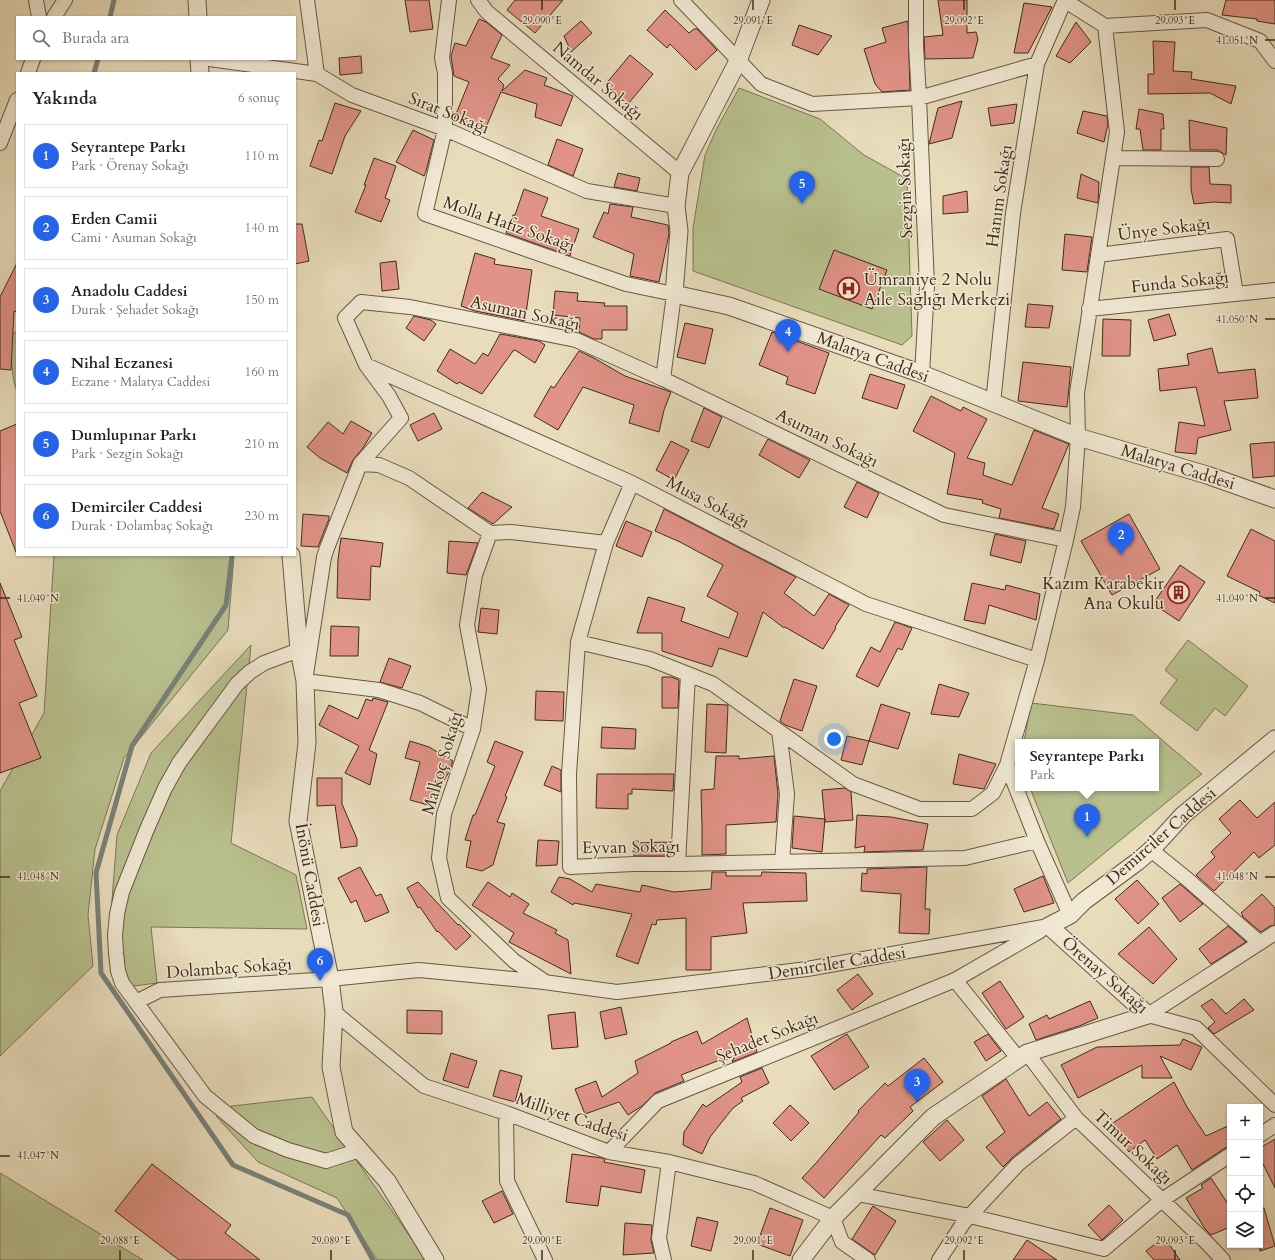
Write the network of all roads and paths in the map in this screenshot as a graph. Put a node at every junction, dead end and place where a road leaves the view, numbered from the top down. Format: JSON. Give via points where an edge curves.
{"nodes":[{"id":1,"x":36,"y":0,"type":"edge"},
{"id":2,"x":64,"y":0,"type":"edge"},
{"id":3,"x":197,"y":0,"type":"edge"},
{"id":4,"x":307,"y":0,"type":"edge"},
{"id":5,"x":449,"y":0,"type":"edge"},
{"id":6,"x":478,"y":0,"type":"edge"},
{"id":7,"x":681,"y":0,"type":"edge"},
{"id":8,"x":761,"y":0,"type":"edge"},
{"id":9,"x":916,"y":0,"type":"edge"},
{"id":10,"x":1064,"y":0,"type":"edge"},
{"id":11,"x":39,"y":16,"type":"edge"},
{"id":12,"x":55,"y":16,"type":"edge"},
{"id":13,"x":198,"y":16,"type":"edge"},
{"id":14,"x":1105,"y":26,"type":"junction"},
{"id":15,"x":33,"y":60,"type":"edge"},
{"id":16,"x":199,"y":60,"type":"edge"},
{"id":17,"x":216,"y":60,"type":"edge"},
{"id":18,"x":738,"y":61,"type":"junction"},
{"id":19,"x":1275,"y":61,"type":"edge"},
{"id":20,"x":1037,"y":64,"type":"junction"},
{"id":21,"x":28,"y":72,"type":"edge"},
{"id":22,"x":200,"y":72,"type":"edge"},
{"id":23,"x":317,"y":74,"type":"junction"},
{"id":24,"x":919,"y":98,"type":"junction"},
{"id":25,"x":16,"y":102,"type":"edge"},
{"id":26,"x":445,"y":129,"type":"junction"},
{"id":27,"x":0,"y":142,"type":"edge"},
{"id":28,"x":1112,"y":158,"type":"junction"},
{"id":29,"x":1217,"y":159,"type":"dead end"},
{"id":30,"x":680,"y":173,"type":"junction"},
{"id":31,"x":676,"y":206,"type":"junction"},
{"id":32,"x":1098,"y":255,"type":"junction"},
{"id":33,"x":1275,"y":290,"type":"edge"},
{"id":34,"x":674,"y":294,"type":"junction"},
{"id":35,"x":1236,"y":294,"type":"junction"},
{"id":36,"x":1089,"y":309,"type":"junction"},
{"id":37,"x":366,"y":366,"type":"junction"},
{"id":38,"x":922,"y":374,"type":"junction"},
{"id":39,"x":663,"y":379,"type":"junction"},
{"id":40,"x":993,"y":403,"type":"junction"},
{"id":41,"x":1078,"y":437,"type":"junction"},
{"id":42,"x":360,"y":464,"type":"junction"},
{"id":43,"x":632,"y":483,"type":"junction"},
{"id":44,"x":1275,"y":499,"type":"edge"},
{"id":45,"x":490,"y":533,"type":"junction"},
{"id":46,"x":1066,"y":540,"type":"junction"},
{"id":47,"x":606,"y":543,"type":"junction"},
{"id":48,"x":291,"y":556,"type":"edge"},
{"id":49,"x":578,"y":642,"type":"junction"},
{"id":50,"x":299,"y":650,"type":"junction"},
{"id":51,"x":1036,"y":660,"type":"junction"},
{"id":52,"x":688,"y":674,"type":"junction"},
{"id":53,"x":305,"y":681,"type":"junction"},
{"id":54,"x":473,"y":729,"type":"junction"},
{"id":55,"x":779,"y":731,"type":"junction"},
{"id":56,"x":1275,"y":740,"type":"edge"},
{"id":57,"x":1007,"y":765,"type":"junction"},
{"id":58,"x":1015,"y":786,"type":"edge"},
{"id":59,"x":1017,"y":791,"type":"edge"},
{"id":60,"x":1037,"y":842,"type":"junction"},
{"id":61,"x":1151,"y":850,"type":"junction"},
{"id":62,"x":782,"y":862,"type":"junction"},
{"id":63,"x":678,"y":864,"type":"junction"},
{"id":64,"x":1070,"y":915,"type":"junction"},
{"id":65,"x":1049,"y":926,"type":"junction"},
{"id":66,"x":1275,"y":934,"type":"edge"},
{"id":67,"x":1260,"y":943,"type":"junction"},
{"id":68,"x":330,"y":979,"type":"junction"},
{"id":69,"x":955,"y":980,"type":"junction"},
{"id":70,"x":544,"y":982,"type":"junction"},
{"id":71,"x":136,"y":1002,"type":"junction"},
{"id":72,"x":334,"y":1012,"type":"junction"},
{"id":73,"x":1148,"y":1015,"type":"junction"},
{"id":74,"x":1022,"y":1056,"type":"junction"},
{"id":75,"x":1275,"y":1105,"type":"edge"},
{"id":76,"x":506,"y":1113,"type":"junction"},
{"id":77,"x":1076,"y":1118,"type":"junction"},
{"id":78,"x":1275,"y":1125,"type":"edge"},
{"id":79,"x":1263,"y":1133,"type":"edge"},
{"id":80,"x":360,"y":1150,"type":"junction"},
{"id":81,"x":610,"y":1152,"type":"junction"},
{"id":82,"x":1227,"y":1157,"type":"edge"},
{"id":83,"x":669,"y":1162,"type":"junction"},
{"id":84,"x":857,"y":1194,"type":"junction"},
{"id":85,"x":1162,"y":1200,"type":"junction"},
{"id":86,"x":970,"y":1216,"type":"junction"},
{"id":87,"x":833,"y":1218,"type":"junction"},
{"id":88,"x":1099,"y":1255,"type":"edge"},
{"id":89,"x":435,"y":1260,"type":"edge"},
{"id":90,"x":545,"y":1260,"type":"edge"},
{"id":91,"x":664,"y":1260,"type":"edge"},
{"id":92,"x":801,"y":1260,"type":"edge"},
{"id":93,"x":868,"y":1260,"type":"edge"},
{"id":94,"x":939,"y":1260,"type":"edge"},
{"id":95,"x":1223,"y":1260,"type":"edge"}],
"edges":[{"from":1,"to":11,"type":"street"},
{"from":2,"to":12,"type":"street"},
{"from":3,"to":13,"type":"street"},
{"from":4,"to":23,"type":"street"},
{"from":5,"to":26,"type":"street","name":"Molla Hafız Sokağı","via":[[442,58],[445,73]]},
{"from":6,"to":30,"type":"street","name":"Namdar Sokağı","via":[[487,12]]},
{"from":7,"to":18,"type":"street"},
{"from":8,"to":18,"type":"street"},
{"from":9,"to":24,"type":"street","name":"Sezgin Sokağı"},
{"from":10,"to":14,"type":"street"},
{"from":10,"to":20,"type":"street","name":"Hanım Sokağı"},
{"from":14,"to":19,"type":"street","via":[[1207,20],[1260,41]]},
{"from":14,"to":28,"type":"street","via":[[1116,132]]},
{"from":15,"to":21,"type":"street"},
{"from":16,"to":22,"type":"street"},
{"from":17,"to":23,"type":"street","name":"Sırat Sokağı"},
{"from":18,"to":24,"type":"street","via":[[761,84],[812,104]]},
{"from":18,"to":30,"type":"street"},
{"from":20,"to":24,"type":"street"},
{"from":20,"to":40,"type":"street","name":"Hanım Sokağı","via":[[1013,213]]},
{"from":23,"to":26,"type":"street","name":"Sırat Sokağı","via":[[352,95]]},
{"from":24,"to":38,"type":"street","name":"Sezgin Sokağı","via":[[926,286]]},
{"from":25,"to":27,"type":"street"},
{"from":26,"to":31,"type":"street","name":"Sırat Sokağı","via":[[587,191]]},
{"from":26,"to":34,"type":"street","name":"Molla Hafız Sokağı","via":[[425,214],[626,284]]},
{"from":28,"to":29,"type":"street"},
{"from":28,"to":32,"type":"street"},
{"from":30,"to":31,"type":"street"},
{"from":31,"to":34,"type":"street","via":[[679,230]]},
{"from":32,"to":35,"type":"street","name":"Ünye Sokağı","via":[[1227,239]]},
{"from":32,"to":36,"type":"street"},
{"from":33,"to":35,"type":"street","name":"Funda Sokağı"},
{"from":34,"to":38,"type":"street","name":"Malatya Caddesi","via":[[729,306]]},
{"from":34,"to":39,"type":"street"},
{"from":35,"to":36,"type":"street","name":"Funda Sokağı"},
{"from":36,"to":41,"type":"street","via":[[1077,393]]},
{"from":37,"to":39,"type":"street","name":"Asuman Sokağı","via":[[345,318],[361,302],[410,307],[576,340]]},
{"from":37,"to":42,"type":"street","name":"Asuman Sokağı","via":[[389,396],[401,418]]},
{"from":37,"to":43,"type":"street","name":"Musa Sokağı"},
{"from":38,"to":40,"type":"street","name":"Malatya Caddesi"},
{"from":39,"to":46,"type":"street","name":"Asuman Sokağı","via":[[944,515]]},
{"from":40,"to":41,"type":"street","name":"Malatya Caddesi"},
{"from":41,"to":44,"type":"street","name":"Malatya Caddesi","via":[[1208,475]]},
{"from":41,"to":46,"type":"street","via":[[1073,507]]},
{"from":42,"to":45,"type":"street","via":[[378,465],[409,478]]},
{"from":42,"to":53,"type":"street","name":"Asuman Sokağı","via":[[324,557]]},
{"from":43,"to":47,"type":"street","name":"Eyvan Sokağı"},
{"from":43,"to":51,"type":"street","name":"Musa Sokağı","via":[[866,604]]},
{"from":45,"to":47,"type":"street","via":[[511,532]]},
{"from":45,"to":54,"type":"street","name":"Malkoç Sokağı","via":[[475,575],[467,625],[479,689]]},
{"from":46,"to":51,"type":"street"},
{"from":47,"to":49,"type":"street","name":"Eyvan Sokağı"},
{"from":48,"to":50,"type":"street","name":"İnönü Caddesi"},
{"from":49,"to":52,"type":"street","via":[[650,659]]},
{"from":49,"to":63,"type":"street","name":"Eyvan Sokağı","via":[[569,774],[570,867]]},
{"from":50,"to":53,"type":"street","name":"İnönü Caddesi"},
{"from":50,"to":71,"type":"street","via":[[264,663],[237,684],[179,763],[162,795],[122,892],[117,914],[115,935],[118,971],[122,983]]},
{"from":51,"to":57,"type":"street"},
{"from":52,"to":55,"type":"street","via":[[713,684]]},
{"from":52,"to":63,"type":"street"},
{"from":53,"to":54,"type":"street","via":[[379,690],[420,703]]},
{"from":53,"to":68,"type":"street","name":"İnönü Caddesi","via":[[307,743],[298,821]]},
{"from":54,"to":70,"type":"street","name":"Malkoç Sokağı","via":[[444,814],[439,858],[448,898],[514,961]]},
{"from":55,"to":57,"type":"street","via":[[854,784],[920,809],[972,809],[993,793]]},
{"from":55,"to":62,"type":"street","via":[[787,794]]},
{"from":56,"to":61,"type":"street","name":"Demirciler Caddesi","via":[[1183,815]]},
{"from":57,"to":58,"type":"street","name":"Örenay Sokağı"},
{"from":59,"to":60,"type":"street","name":"Örenay Sokağı"},
{"from":60,"to":62,"type":"street","name":"Eyvan Sokağı","via":[[965,858]]},
{"from":60,"to":64,"type":"street","name":"Örenay Sokağı"},
{"from":61,"to":64,"type":"street","name":"Demirciler Caddesi","via":[[1084,901]]},
{"from":61,"to":67,"type":"street"},
{"from":62,"to":63,"type":"street","name":"Eyvan Sokağı"},
{"from":64,"to":65,"type":"street","name":"Demirciler Caddesi"},
{"from":65,"to":69,"type":"street","name":"Şehadet Sokağı"},
{"from":65,"to":70,"type":"street","name":"Demirciler Caddesi","via":[[807,970],[617,992]]},
{"from":65,"to":73,"type":"street","name":"Örenay Sokağı"},
{"from":66,"to":67,"type":"street"},
{"from":67,"to":73,"type":"street"},
{"from":68,"to":70,"type":"street","name":"Demirciler Caddesi","via":[[419,970]]},
{"from":68,"to":71,"type":"street","name":"Dolambaç Sokağı","via":[[160,990]]},
{"from":68,"to":72,"type":"street","name":"İnönü Caddesi"},
{"from":69,"to":74,"type":"street"},
{"from":69,"to":81,"type":"street","name":"Şehadet Sokağı","via":[[658,1100]]},
{"from":71,"to":80,"type":"street","via":[[205,1096],[254,1136],[288,1150],[326,1161]]},
{"from":72,"to":76,"type":"street","name":"Milliyet Caddesi","via":[[424,1086]]},
{"from":72,"to":80,"type":"street","name":"İnönü Caddesi","via":[[331,1067],[344,1132]]},
{"from":73,"to":74,"type":"street"},
{"from":73,"to":75,"type":"street","name":"Örenay Sokağı","via":[[1196,1028]]},
{"from":74,"to":77,"type":"street","name":"Timur Sokağı"},
{"from":74,"to":84,"type":"street","via":[[933,1117]]},
{"from":76,"to":81,"type":"street","name":"Milliyet Caddesi"},
{"from":76,"to":90,"type":"street","via":[[507,1181]]},
{"from":77,"to":85,"type":"street","name":"Timur Sokağı"},
{"from":77,"to":86,"type":"street","via":[[1018,1164]]},
{"from":78,"to":79,"type":"street"},
{"from":80,"to":89,"type":"street","name":"İnönü Caddesi","via":[[387,1181]]},
{"from":81,"to":83,"type":"street","name":"Milliyet Caddesi"},
{"from":82,"to":85,"type":"street"},
{"from":83,"to":87,"type":"street","name":"Milliyet Caddesi","via":[[754,1183]]},
{"from":83,"to":91,"type":"street","via":[[660,1238]]},
{"from":84,"to":86,"type":"street"},
{"from":84,"to":87,"type":"street"},
{"from":85,"to":88,"type":"street"},
{"from":85,"to":95,"type":"street","name":"Timur Sokağı"},
{"from":86,"to":88,"type":"street"},
{"from":86,"to":94,"type":"street"},
{"from":87,"to":92,"type":"street"},
{"from":87,"to":93,"type":"street","via":[[842,1242]]}]}
